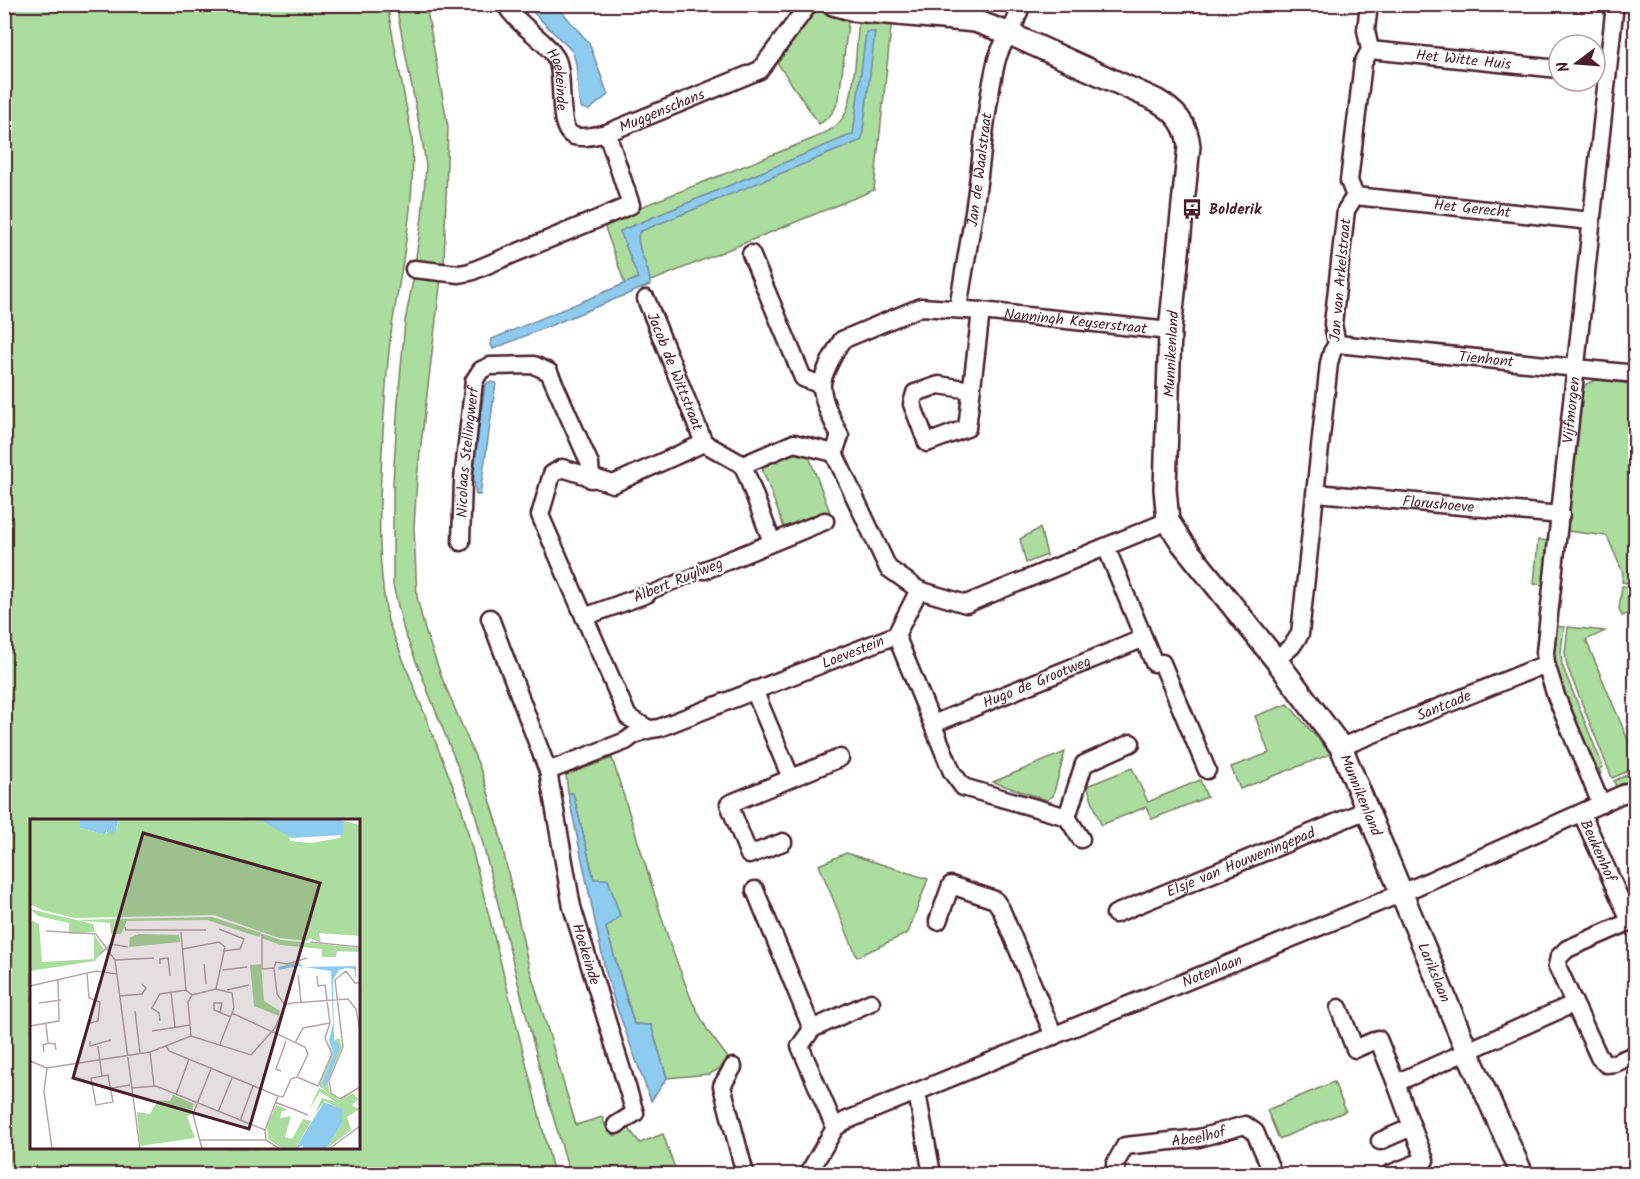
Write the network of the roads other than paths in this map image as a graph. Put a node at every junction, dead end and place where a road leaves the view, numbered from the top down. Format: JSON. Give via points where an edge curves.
{"nodes":[{"id":1,"x":505,"y":4,"type":"edge"},
{"id":2,"x":809,"y":4,"type":"edge"},
{"id":3,"x":834,"y":4,"type":"edge"},
{"id":4,"x":1021,"y":4,"type":"edge"},
{"id":5,"x":1369,"y":4,"type":"edge"},
{"id":6,"x":1615,"y":4,"type":"edge"},
{"id":7,"x":1008,"y":33,"type":"junction"},
{"id":8,"x":1607,"y":44,"type":"edge"},
{"id":9,"x":1370,"y":50,"type":"junction"},
{"id":10,"x":1547,"y":68,"type":"edge"},
{"id":11,"x":1600,"y":93,"type":"edge"},
{"id":12,"x":607,"y":133,"type":"junction"},
{"id":13,"x":1354,"y":196,"type":"junction"},
{"id":14,"x":1591,"y":221,"type":"junction"},
{"id":15,"x":751,"y":254,"type":"dead end"},
{"id":16,"x":414,"y":269,"type":"dead end"},
{"id":17,"x":646,"y":299,"type":"dead end"},
{"id":18,"x":958,"y":309,"type":"junction"},
{"id":19,"x":981,"y":311,"type":"junction"},
{"id":20,"x":1170,"y":331,"type":"junction"},
{"id":21,"x":1337,"y":344,"type":"junction"},
{"id":22,"x":1576,"y":369,"type":"junction"},
{"id":23,"x":1635,"y":374,"type":"edge"},
{"id":24,"x":821,"y":385,"type":"junction"},
{"id":25,"x":971,"y":390,"type":"dead end"},
{"id":26,"x":704,"y":443,"type":"junction"},
{"id":27,"x":834,"y":453,"type":"junction"},
{"id":28,"x":743,"y":465,"type":"junction"},
{"id":29,"x":591,"y":478,"type":"junction"},
{"id":30,"x":1316,"y":493,"type":"junction"},
{"id":31,"x":1561,"y":515,"type":"junction"},
{"id":32,"x":825,"y":521,"type":"dead end"},
{"id":33,"x":1168,"y":522,"type":"junction"},
{"id":34,"x":461,"y":542,"type":"dead end"},
{"id":35,"x":772,"y":542,"type":"junction"},
{"id":36,"x":1106,"y":548,"type":"junction"},
{"id":37,"x":705,"y":570,"type":"joint"},
{"id":38,"x":919,"y":590,"type":"junction"},
{"id":39,"x":647,"y":594,"type":"joint"},
{"id":40,"x":584,"y":617,"type":"junction"},
{"id":41,"x":490,"y":618,"type":"dead end"},
{"id":42,"x":896,"y":635,"type":"junction"},
{"id":43,"x":1142,"y":639,"type":"junction"},
{"id":44,"x":1276,"y":660,"type":"junction"},
{"id":45,"x":1546,"y":664,"type":"junction"},
{"id":46,"x":754,"y":690,"type":"junction"},
{"id":47,"x":933,"y":724,"type":"junction"},
{"id":48,"x":649,"y":729,"type":"junction"},
{"id":49,"x":1131,"y":743,"type":"dead end"},
{"id":50,"x":1341,"y":747,"type":"junction"},
{"id":51,"x":840,"y":758,"type":"dead end"},
{"id":52,"x":1207,"y":770,"type":"dead end"},
{"id":53,"x":548,"y":771,"type":"junction"},
{"id":54,"x":790,"y":778,"type":"junction"},
{"id":55,"x":1635,"y":788,"type":"edge"},
{"id":56,"x":1601,"y":804,"type":"junction"},
{"id":57,"x":1369,"y":809,"type":"junction"},
{"id":58,"x":1582,"y":814,"type":"junction"},
{"id":59,"x":1067,"y":817,"type":"junction"},
{"id":60,"x":1081,"y":839,"type":"dead end"},
{"id":61,"x":783,"y":842,"type":"dead end"},
{"id":62,"x":755,"y":890,"type":"dead end"},
{"id":63,"x":1402,"y":893,"type":"junction"},
{"id":64,"x":1115,"y":914,"type":"dead end"},
{"id":65,"x":1633,"y":920,"type":"edge"},
{"id":66,"x":938,"y":921,"type":"dead end"},
{"id":67,"x":871,"y":1002,"type":"dead end"},
{"id":68,"x":1573,"y":1004,"type":"junction"},
{"id":69,"x":1339,"y":1008,"type":"dead end"},
{"id":70,"x":812,"y":1029,"type":"junction"},
{"id":71,"x":1054,"y":1036,"type":"junction"},
{"id":72,"x":1467,"y":1051,"type":"junction"},
{"id":73,"x":1635,"y":1054,"type":"edge"},
{"id":74,"x":733,"y":1067,"type":"dead end"},
{"id":75,"x":1396,"y":1083,"type":"junction"},
{"id":76,"x":917,"y":1093,"type":"junction"},
{"id":77,"x":616,"y":1125,"type":"dead end"},
{"id":78,"x":1412,"y":1127,"type":"junction"},
{"id":79,"x":835,"y":1128,"type":"junction"},
{"id":80,"x":1380,"y":1141,"type":"dead end"},
{"id":81,"x":745,"y":1174,"type":"edge"},
{"id":82,"x":808,"y":1174,"type":"edge"},
{"id":83,"x":932,"y":1174,"type":"edge"},
{"id":84,"x":1117,"y":1174,"type":"edge"},
{"id":85,"x":1273,"y":1174,"type":"edge"},
{"id":86,"x":1390,"y":1174,"type":"edge"},
{"id":87,"x":1522,"y":1174,"type":"edge"}],
"edges":[{"from":1,"to":12,"type":"street","name":"Hoekeinde","via":[[514,18],[556,58],[565,128],[573,136]]},
{"from":2,"to":12,"type":"street","name":"Muggenschans","via":[[760,70]]},
{"from":3,"to":7,"type":"street","name":"Munnikenland","via":[[854,10],[975,21]]},
{"from":4,"to":7,"type":"street","name":"Jan de Waalstraat","via":[[1020,14]]},
{"from":5,"to":9,"type":"street","name":"Jan van Arkelstraat","via":[[1366,30]]},
{"from":6,"to":8,"type":"street","name":"Vijfmorgen"},
{"from":7,"to":18,"type":"street","name":"Jan de Waalstraat","via":[[996,59],[984,124],[978,190]]},
{"from":7,"to":20,"type":"street","name":"Munnikenland","via":[[1163,104],[1188,132],[1190,146]]},
{"from":9,"to":10,"type":"street","name":"Het Witte Huis"},
{"from":9,"to":13,"type":"street","name":"Jan van Arkelstraat","via":[[1363,63],[1350,169]]},
{"from":11,"to":14,"type":"street","name":"Vijfmorgen"},
{"from":12,"to":16,"type":"street","name":"Muggenschans","via":[[631,205],[470,272]]},
{"from":13,"to":14,"type":"street","name":"Het Gerecht"},
{"from":13,"to":21,"type":"street","name":"Jan van Arkelstraat","via":[[1346,210],[1333,324]]},
{"from":14,"to":22,"type":"street","name":"Vijfmorgen"},
{"from":15,"to":24,"type":"street","via":[[803,378]]},
{"from":17,"to":26,"type":"street","name":"Jacob de Wittstraat"},
{"from":18,"to":19,"type":"street","name":"Nanningh Keyserstraat"},
{"from":18,"to":24,"type":"street","name":"Nanningh Keyserstraat","via":[[921,307],[842,340]]},
{"from":19,"to":20,"type":"street","name":"Nanningh Keyserstraat"},
{"from":19,"to":25,"type":"street"},
{"from":20,"to":33,"type":"street","name":"Munnikenland","via":[[1165,489]]},
{"from":21,"to":22,"type":"street","name":"Tienhont"},
{"from":21,"to":30,"type":"street","name":"Jan van Arkelstraat","via":[[1329,363]]},
{"from":22,"to":23,"type":"street","name":"Tienhont"},
{"from":22,"to":31,"type":"street","name":"Vijfmorgen"},
{"from":24,"to":27,"type":"street","via":[[840,436]]},
{"from":26,"to":28,"type":"street"},
{"from":26,"to":29,"type":"street","via":[[613,484]]},
{"from":27,"to":28,"type":"street","via":[[794,444]]},
{"from":27,"to":38,"type":"street","via":[[888,568]]},
{"from":28,"to":35,"type":"street"},
{"from":29,"to":34,"type":"street","name":"Nicolaas Stellingwerf","via":[[590,464],[549,372],[534,365],[490,366],[481,370],[474,381],[462,480]]},
{"from":29,"to":40,"type":"street","via":[[562,468],[552,474],[540,514]]},
{"from":30,"to":31,"type":"street","name":"Florushoeve"},
{"from":30,"to":44,"type":"street","name":"Jan van Arkelstraat","via":[[1300,634]]},
{"from":31,"to":45,"type":"street","name":"Vijfmorgen"},
{"from":32,"to":35,"type":"street","name":"Albert Ruylweg"},
{"from":33,"to":36,"type":"street"},
{"from":33,"to":44,"type":"street","name":"Munnikenland"},
{"from":35,"to":37,"type":"street","name":"Albert Ruylweg"},
{"from":36,"to":38,"type":"street","via":[[966,604]]},
{"from":36,"to":43,"type":"street"},
{"from":37,"to":39,"type":"street","name":"Albert Ruylweg"},
{"from":38,"to":42,"type":"street","name":"Loevestein"},
{"from":39,"to":40,"type":"street","name":"Albert Ruylweg"},
{"from":40,"to":48,"type":"street","via":[[628,717]]},
{"from":41,"to":53,"type":"street","name":"Hoekeinde"},
{"from":42,"to":46,"type":"street","name":"Loevestein"},
{"from":42,"to":47,"type":"street"},
{"from":43,"to":47,"type":"street","name":"Hugo de Grootweg"},
{"from":43,"to":52,"type":"street","via":[[1154,663],[1162,663]]},
{"from":44,"to":50,"type":"street","name":"Munnikenland"},
{"from":45,"to":50,"type":"street","name":"Santcade"},
{"from":45,"to":56,"type":"street","name":"Vijfmorgen"},
{"from":46,"to":48,"type":"street","name":"Loevestein"},
{"from":46,"to":54,"type":"street"},
{"from":47,"to":59,"type":"street","via":[[952,772],[963,787]]},
{"from":48,"to":53,"type":"street"},
{"from":49,"to":59,"type":"street","via":[[1083,764]]},
{"from":50,"to":57,"type":"street","name":"Munnikenland"},
{"from":51,"to":54,"type":"street"},
{"from":53,"to":77,"type":"street","name":"Hoekeinde","via":[[572,908],[635,1113]]},
{"from":54,"to":61,"type":"street","via":[[729,804],[749,855]]},
{"from":55,"to":56,"type":"street","name":"Notenlaan"},
{"from":56,"to":58,"type":"street","name":"Notenlaan"},
{"from":57,"to":63,"type":"street","name":"Munnikenland"},
{"from":57,"to":64,"type":"street","name":"Elsje van Houweningepad"},
{"from":58,"to":63,"type":"street","name":"Notenlaan"},
{"from":58,"to":65,"type":"street","name":"Beukenhof"},
{"from":59,"to":60,"type":"street"},
{"from":62,"to":70,"type":"street"},
{"from":63,"to":71,"type":"street","name":"Notenlaan"},
{"from":63,"to":72,"type":"street","name":"Larikslaan"},
{"from":65,"to":68,"type":"street","name":"Beukenhof","via":[[1567,949],[1559,957],[1557,966]]},
{"from":66,"to":71,"type":"street","via":[[951,885],[995,900]]},
{"from":67,"to":70,"type":"street"},
{"from":68,"to":72,"type":"street"},
{"from":68,"to":73,"type":"street","name":"Beukenhof","via":[[1606,1064]]},
{"from":69,"to":75,"type":"street","via":[[1355,1049],[1378,1039]]},
{"from":70,"to":79,"type":"street","via":[[800,1046]]},
{"from":71,"to":76,"type":"street","name":"Notenlaan"},
{"from":72,"to":75,"type":"street"},
{"from":72,"to":87,"type":"street","name":"Larikslaan"},
{"from":74,"to":81,"type":"street","via":[[722,1086]]},
{"from":75,"to":78,"type":"street"},
{"from":76,"to":79,"type":"street","name":"Notenlaan"},
{"from":76,"to":83,"type":"street"},
{"from":78,"to":80,"type":"street"},
{"from":78,"to":86,"type":"street","via":[[1425,1160]]},
{"from":79,"to":82,"type":"street"},
{"from":84,"to":85,"type":"street","name":"Abeelhof","via":[[1115,1164],[1125,1146],[1199,1138],[1245,1125],[1255,1132]]}]}
